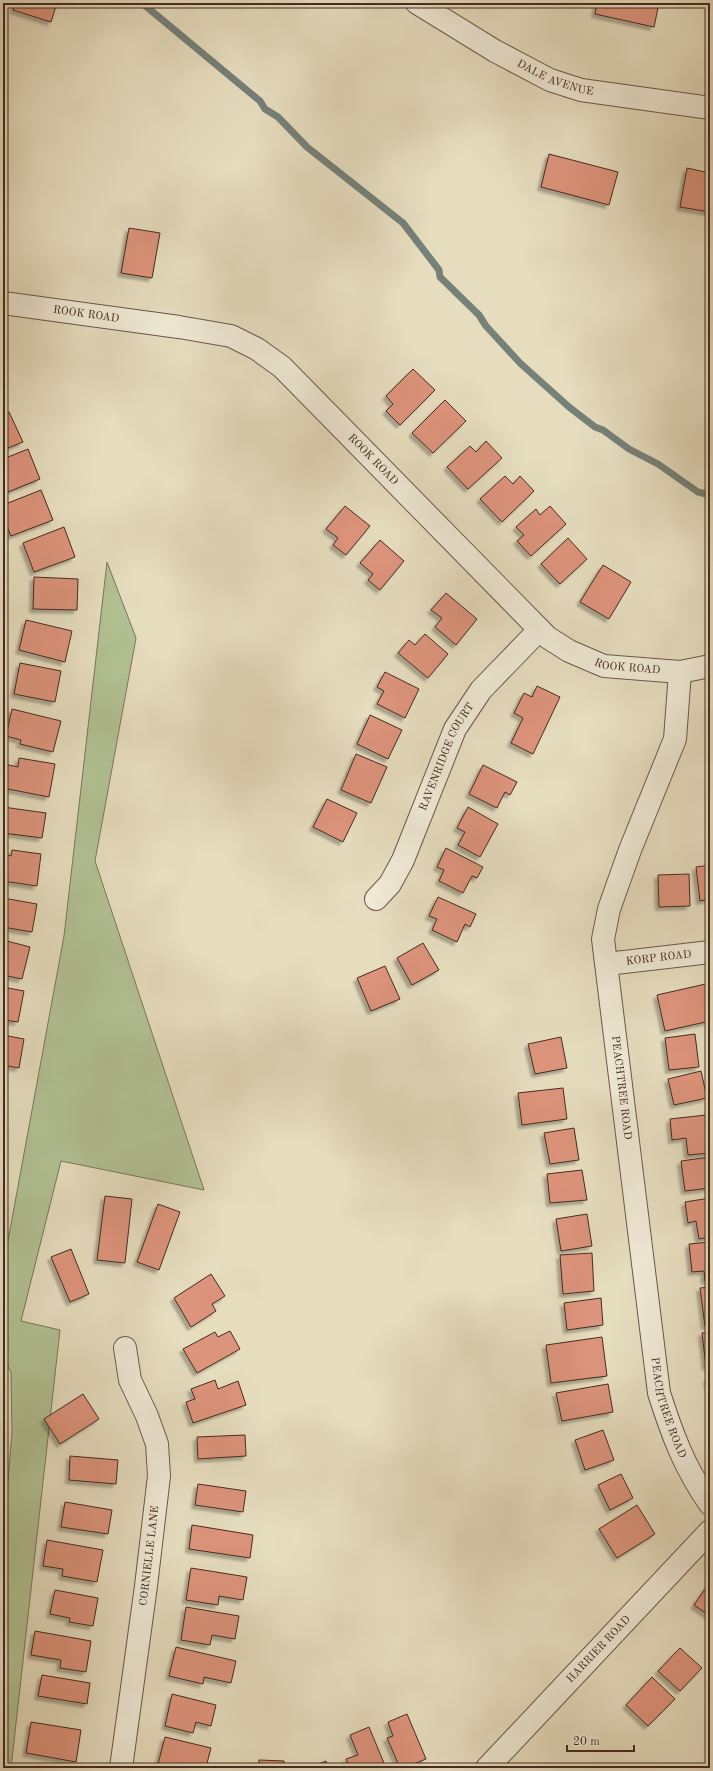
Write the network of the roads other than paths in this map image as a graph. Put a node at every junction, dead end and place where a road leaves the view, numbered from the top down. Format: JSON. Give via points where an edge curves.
{"nodes":[{"id":1,"x":417,"y":3,"type":"edge"},
{"id":2,"x":710,"y":108,"type":"edge"},
{"id":3,"x":3,"y":303,"type":"edge"},
{"id":4,"x":539,"y":630,"type":"junction"},
{"id":5,"x":710,"y":666,"type":"edge"},
{"id":6,"x":680,"y":672,"type":"junction"},
{"id":7,"x":376,"y":899,"type":"dead end"},
{"id":8,"x":710,"y":952,"type":"edge"},
{"id":9,"x":606,"y":964,"type":"junction"},
{"id":10,"x":125,"y":1348,"type":"dead end"},
{"id":11,"x":710,"y":1504,"type":"edge"},
{"id":12,"x":710,"y":1531,"type":"edge"},
{"id":13,"x":121,"y":1768,"type":"edge"},
{"id":14,"x":488,"y":1768,"type":"edge"}],
"edges":[{"from":1,"to":2,"type":"street","name":"DALE AVENUE","via":[[494,51],[550,80],[581,90]]},
{"from":3,"to":4,"type":"street","name":"ROOK ROAD","via":[[187,328],[231,336],[258,349],[282,367]]},
{"from":4,"to":6,"type":"street","name":"ROOK ROAD","via":[[569,651],[604,666]]},
{"from":4,"to":7,"type":"street","name":"RAVENRIDGE COURT","via":[[480,690],[455,729],[403,860],[390,884]]},
{"from":5,"to":6,"type":"street","name":"ROOK ROAD"},
{"from":6,"to":9,"type":"street","name":"PEACHTREE ROAD","via":[[675,738],[609,909],[602,939]]},
{"from":8,"to":9,"type":"street","name":"KORP ROAD"},
{"from":9,"to":11,"type":"street","name":"PEACHTREE ROAD","via":[[659,1393],[674,1440],[694,1482]]},
{"from":10,"to":13,"type":"street","name":"CORNIELLE LANE","via":[[130,1380],[157,1444],[158,1476]]},
{"from":12,"to":14,"type":"street","name":"HARRIER ROAD"}]}
